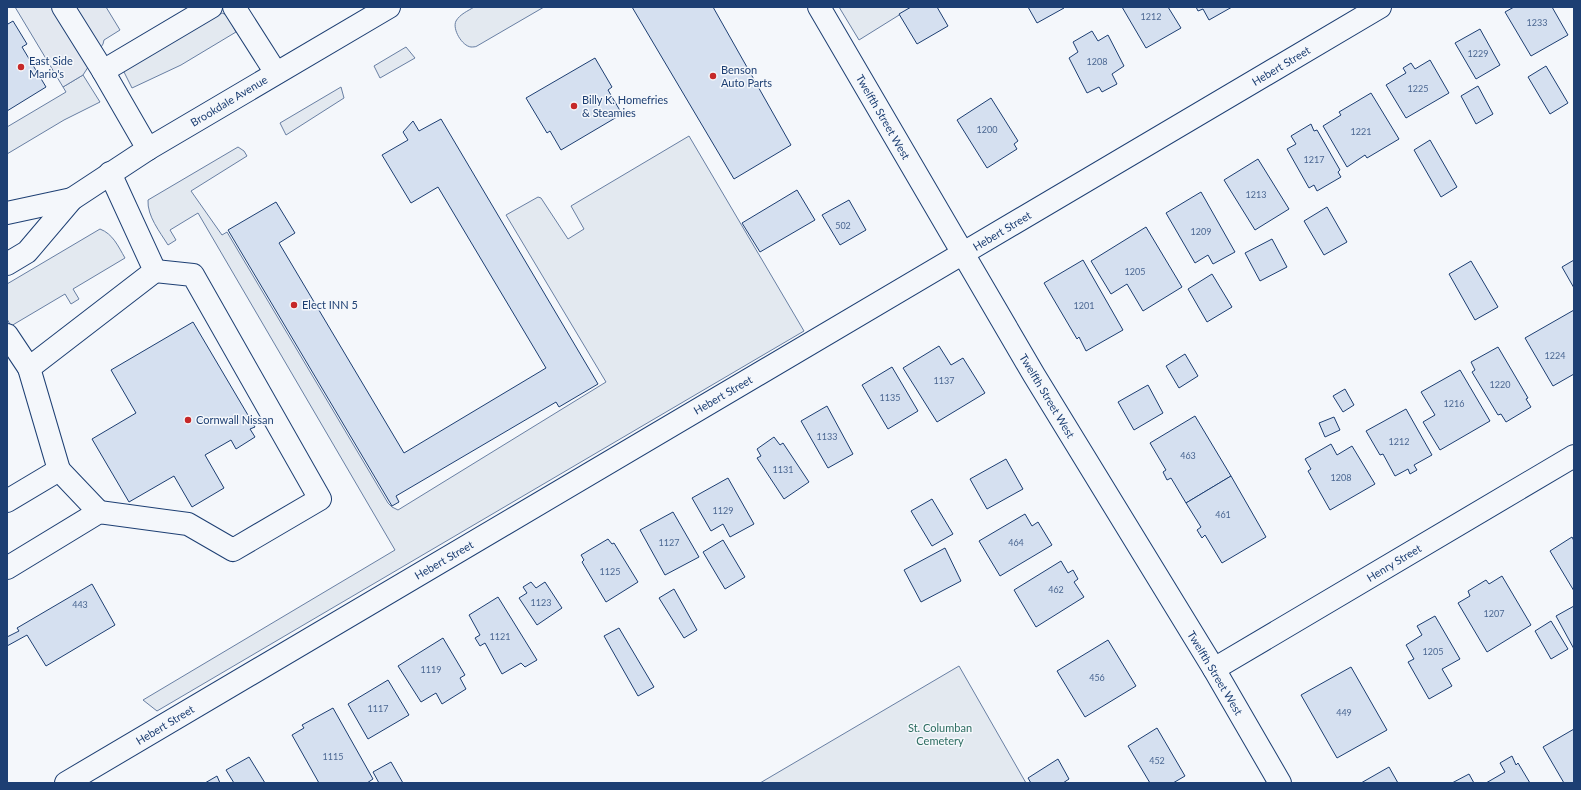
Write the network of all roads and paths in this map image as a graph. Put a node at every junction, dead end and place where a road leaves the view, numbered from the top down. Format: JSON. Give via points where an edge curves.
{"nodes":[{"id":1,"x":63,"y":7,"type":"edge"},
{"id":2,"x":211,"y":7,"type":"edge"},
{"id":3,"x":234,"y":7,"type":"edge"},
{"id":4,"x":389,"y":7,"type":"edge"},
{"id":5,"x":819,"y":7,"type":"edge"},
{"id":6,"x":1380,"y":7,"type":"edge"},
{"id":7,"x":102,"y":71,"type":"junction"},
{"id":8,"x":276,"y":73,"type":"junction"},
{"id":9,"x":148,"y":149,"type":"junction"},
{"id":10,"x":110,"y":174,"type":"junction"},
{"id":11,"x":72,"y":199,"type":"junction"},
{"id":12,"x":7,"y":213,"type":"edge"},
{"id":13,"x":963,"y":254,"type":"junction"},
{"id":14,"x":7,"y":264,"type":"edge"},
{"id":15,"x":155,"y":271,"type":"junction"},
{"id":16,"x":7,"y":335,"type":"edge"},
{"id":17,"x":29,"y":368,"type":"junction"},
{"id":18,"x":1574,"y":456,"type":"edge"},
{"id":19,"x":59,"y":470,"type":"junction"},
{"id":20,"x":7,"y":501,"type":"edge"},
{"id":21,"x":99,"y":512,"type":"junction"},
{"id":22,"x":7,"y":568,"type":"edge"},
{"id":23,"x":1214,"y":669,"type":"junction"},
{"id":24,"x":66,"y":783,"type":"edge"},
{"id":25,"x":1280,"y":783,"type":"edge"}],
"edges":[{"from":1,"to":7,"type":"street"},
{"from":2,"to":7,"type":"street"},
{"from":3,"to":8,"type":"street"},
{"from":4,"to":8,"type":"street","name":"Brookdale Avenue"},
{"from":5,"to":13,"type":"street","name":"Twelfth Street West"},
{"from":6,"to":13,"type":"street","name":"Hebert Street"},
{"from":7,"to":9,"type":"street"},
{"from":8,"to":9,"type":"street","name":"Brookdale Avenue"},
{"from":9,"to":10,"type":"street","name":"Brookdale Avenue"},
{"from":10,"to":11,"type":"street","name":"Brookdale Avenue"},
{"from":10,"to":15,"type":"street"},
{"from":11,"to":12,"type":"street","name":"Brookdale Avenue"},
{"from":11,"to":14,"type":"street","name":"Brookdale Avenue","via":[[27,252]]},
{"from":13,"to":23,"type":"street","name":"Twelfth Street West"},
{"from":13,"to":24,"type":"street","name":"Hebert Street"},
{"from":15,"to":17,"type":"street"},
{"from":15,"to":21,"type":"street","via":[[193,275],[320,500],[233,550],[188,524]]},
{"from":16,"to":17,"type":"street"},
{"from":17,"to":19,"type":"street"},
{"from":18,"to":23,"type":"street","name":"Henry Street"},
{"from":19,"to":20,"type":"street"},
{"from":19,"to":21,"type":"street"},
{"from":21,"to":22,"type":"street"},
{"from":23,"to":25,"type":"street","name":"Twelfth Street West"}]}
